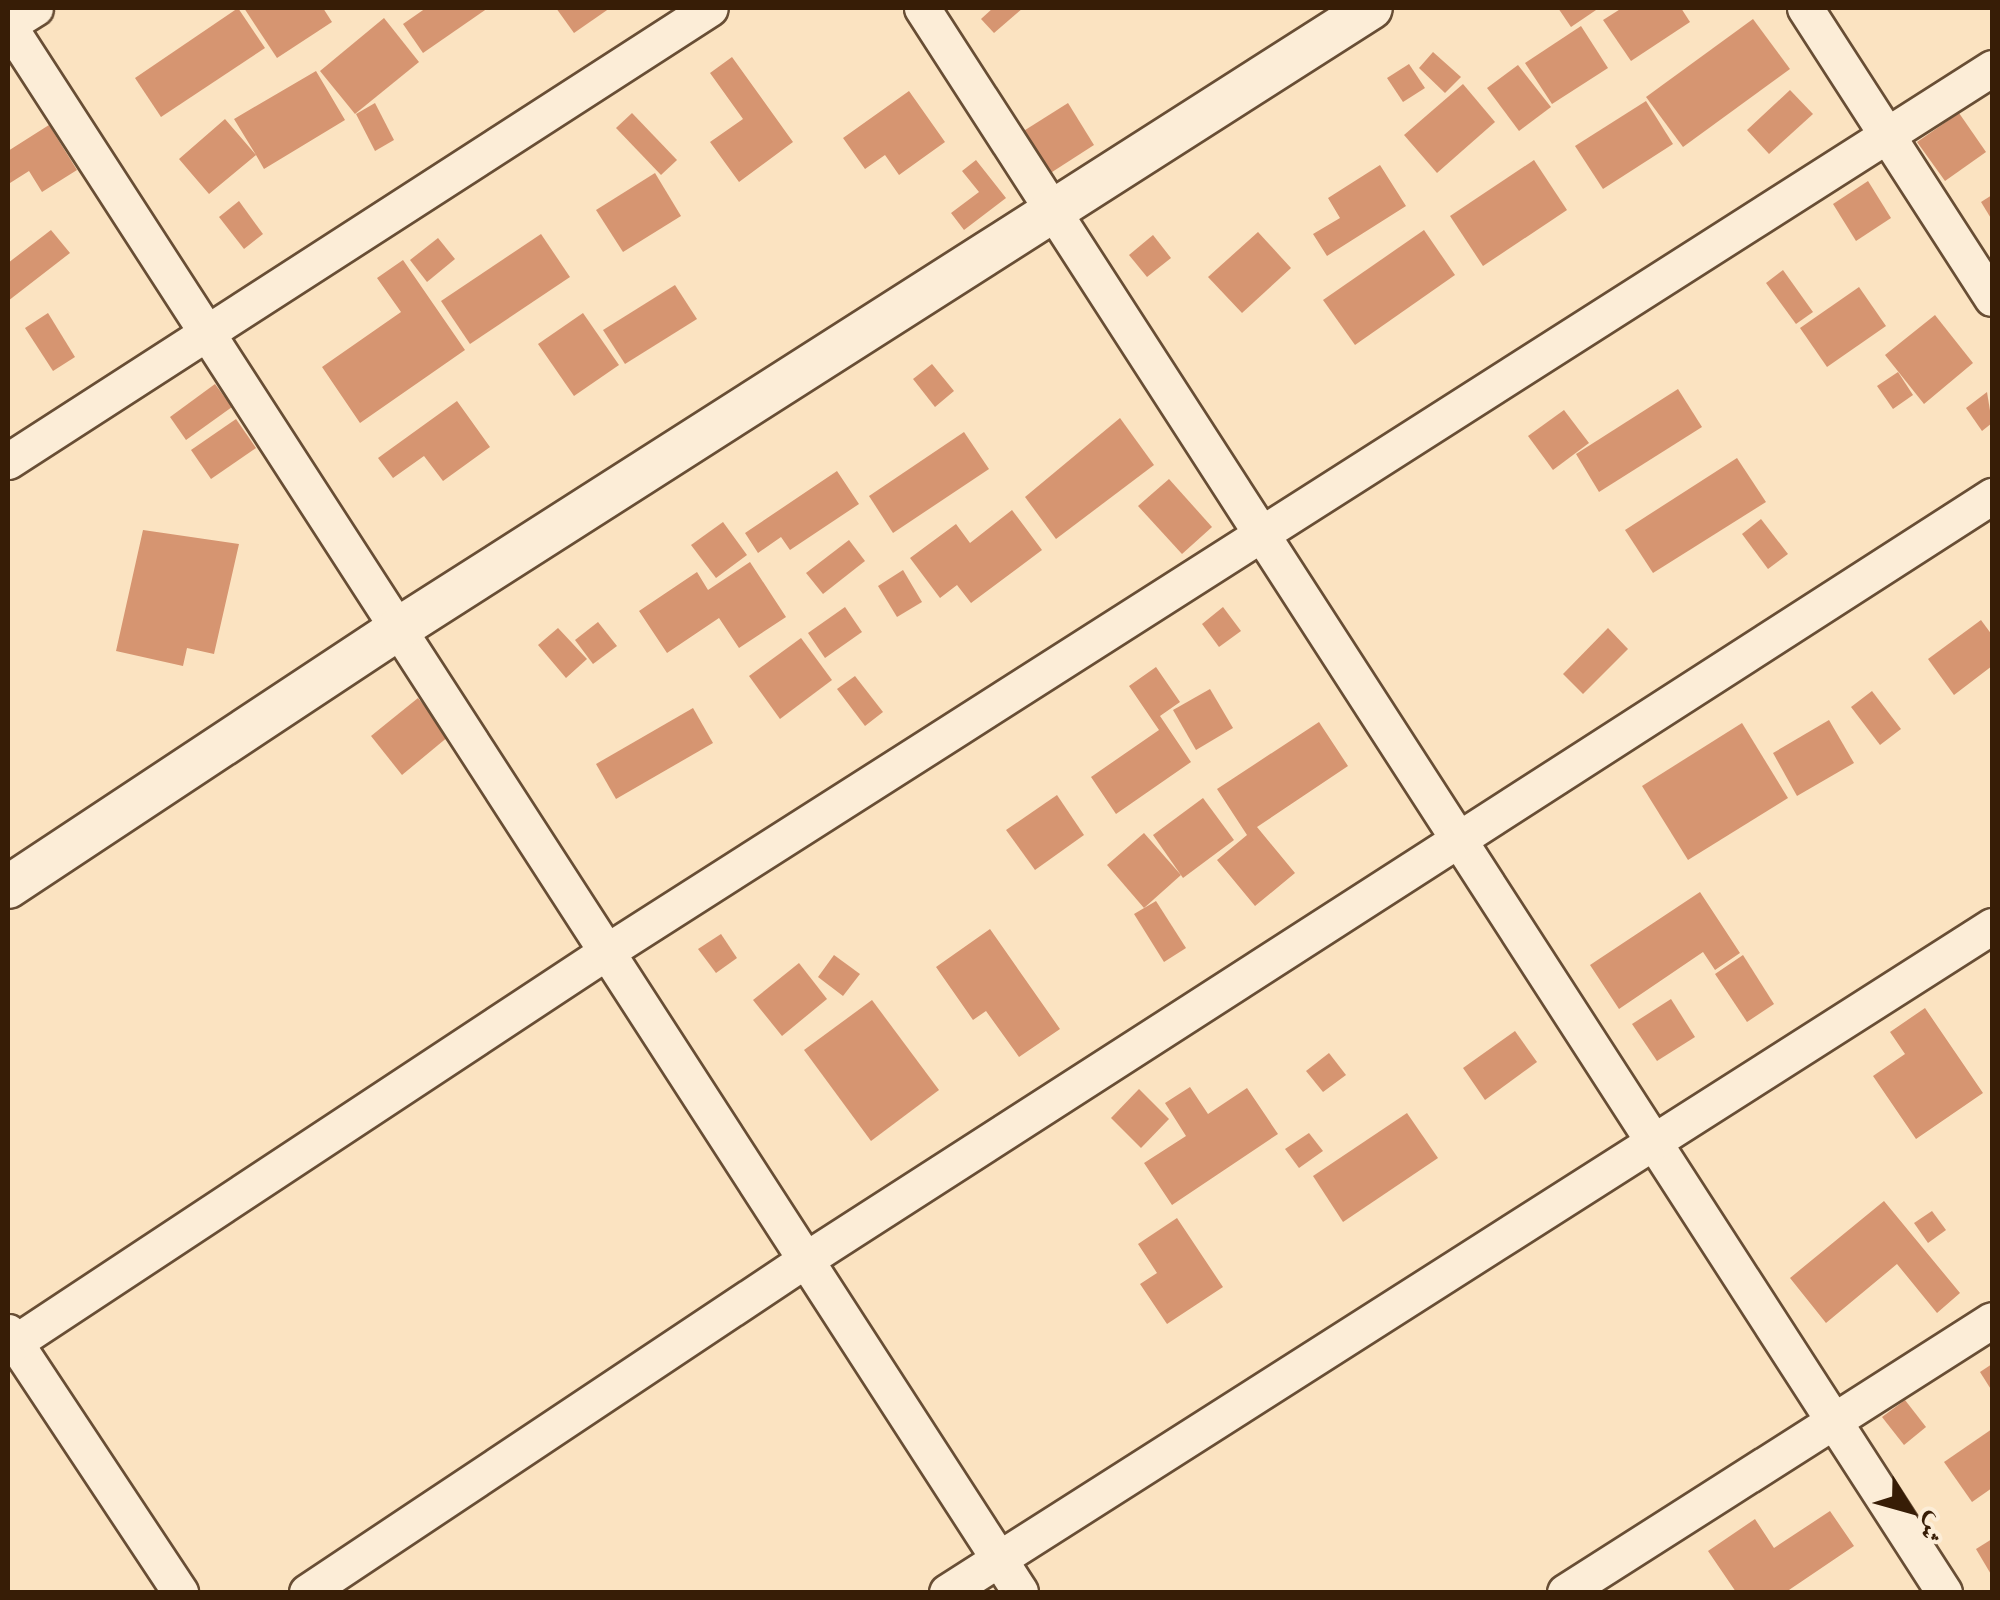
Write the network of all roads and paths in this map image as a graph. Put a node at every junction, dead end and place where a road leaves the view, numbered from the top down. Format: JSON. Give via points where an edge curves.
{"nodes":[{"id":1,"x":35,"y":8,"type":"edge"},
{"id":2,"x":710,"y":8,"type":"edge"},
{"id":3,"x":922,"y":8,"type":"edge"},
{"id":4,"x":1371,"y":8,"type":"edge"},
{"id":5,"x":1805,"y":8,"type":"edge"},
{"id":6,"x":1992,"y":68,"type":"edge"},
{"id":7,"x":1887,"y":135,"type":"junction"},
{"id":8,"x":1054,"y":213,"type":"junction"},
{"id":9,"x":1992,"y":298,"type":"edge"},
{"id":10,"x":204,"y":330,"type":"junction"},
{"id":11,"x":8,"y":461,"type":"edge"},
{"id":12,"x":1992,"y":496,"type":"edge"},
{"id":13,"x":1263,"y":538,"type":"junction"},
{"id":14,"x":398,"y":629,"type":"junction"},
{"id":15,"x":1460,"y":842,"type":"junction"},
{"id":16,"x":8,"y":888,"type":"edge"},
{"id":17,"x":1992,"y":926,"type":"edge"},
{"id":18,"x":606,"y":952,"type":"junction"},
{"id":19,"x":1655,"y":1144,"type":"junction"},
{"id":20,"x":805,"y":1260,"type":"junction"},
{"id":21,"x":1992,"y":1320,"type":"edge"},
{"id":22,"x":10,"y":1341,"type":"edge"},
{"id":23,"x":1834,"y":1422,"type":"junction"},
{"id":24,"x":998,"y":1559,"type":"junction"},
{"id":25,"x":180,"y":1592,"type":"edge"},
{"id":26,"x":307,"y":1592,"type":"edge"},
{"id":27,"x":947,"y":1592,"type":"edge"},
{"id":28,"x":1020,"y":1592,"type":"edge"},
{"id":29,"x":1566,"y":1592,"type":"edge"},
{"id":30,"x":1944,"y":1592,"type":"edge"}],
"edges":[{"from":1,"to":10,"type":"street","via":[[8,25]]},
{"from":2,"to":10,"type":"street"},
{"from":3,"to":8,"type":"street"},
{"from":4,"to":8,"type":"street"},
{"from":5,"to":7,"type":"street"},
{"from":6,"to":7,"type":"street"},
{"from":7,"to":9,"type":"street"},
{"from":7,"to":13,"type":"street"},
{"from":8,"to":13,"type":"street"},
{"from":8,"to":14,"type":"street"},
{"from":10,"to":11,"type":"street"},
{"from":10,"to":14,"type":"street"},
{"from":12,"to":15,"type":"street"},
{"from":13,"to":15,"type":"street"},
{"from":13,"to":18,"type":"street"},
{"from":14,"to":16,"type":"street"},
{"from":14,"to":18,"type":"street"},
{"from":15,"to":19,"type":"street"},
{"from":15,"to":20,"type":"street"},
{"from":17,"to":19,"type":"street"},
{"from":18,"to":20,"type":"street"},
{"from":18,"to":22,"type":"street"},
{"from":19,"to":23,"type":"street"},
{"from":19,"to":24,"type":"street"},
{"from":20,"to":24,"type":"street"},
{"from":20,"to":26,"type":"street"},
{"from":21,"to":23,"type":"street"},
{"from":22,"to":25,"type":"street"},
{"from":23,"to":29,"type":"street"},
{"from":23,"to":30,"type":"street"},
{"from":24,"to":27,"type":"street"},
{"from":24,"to":28,"type":"street"}]}
